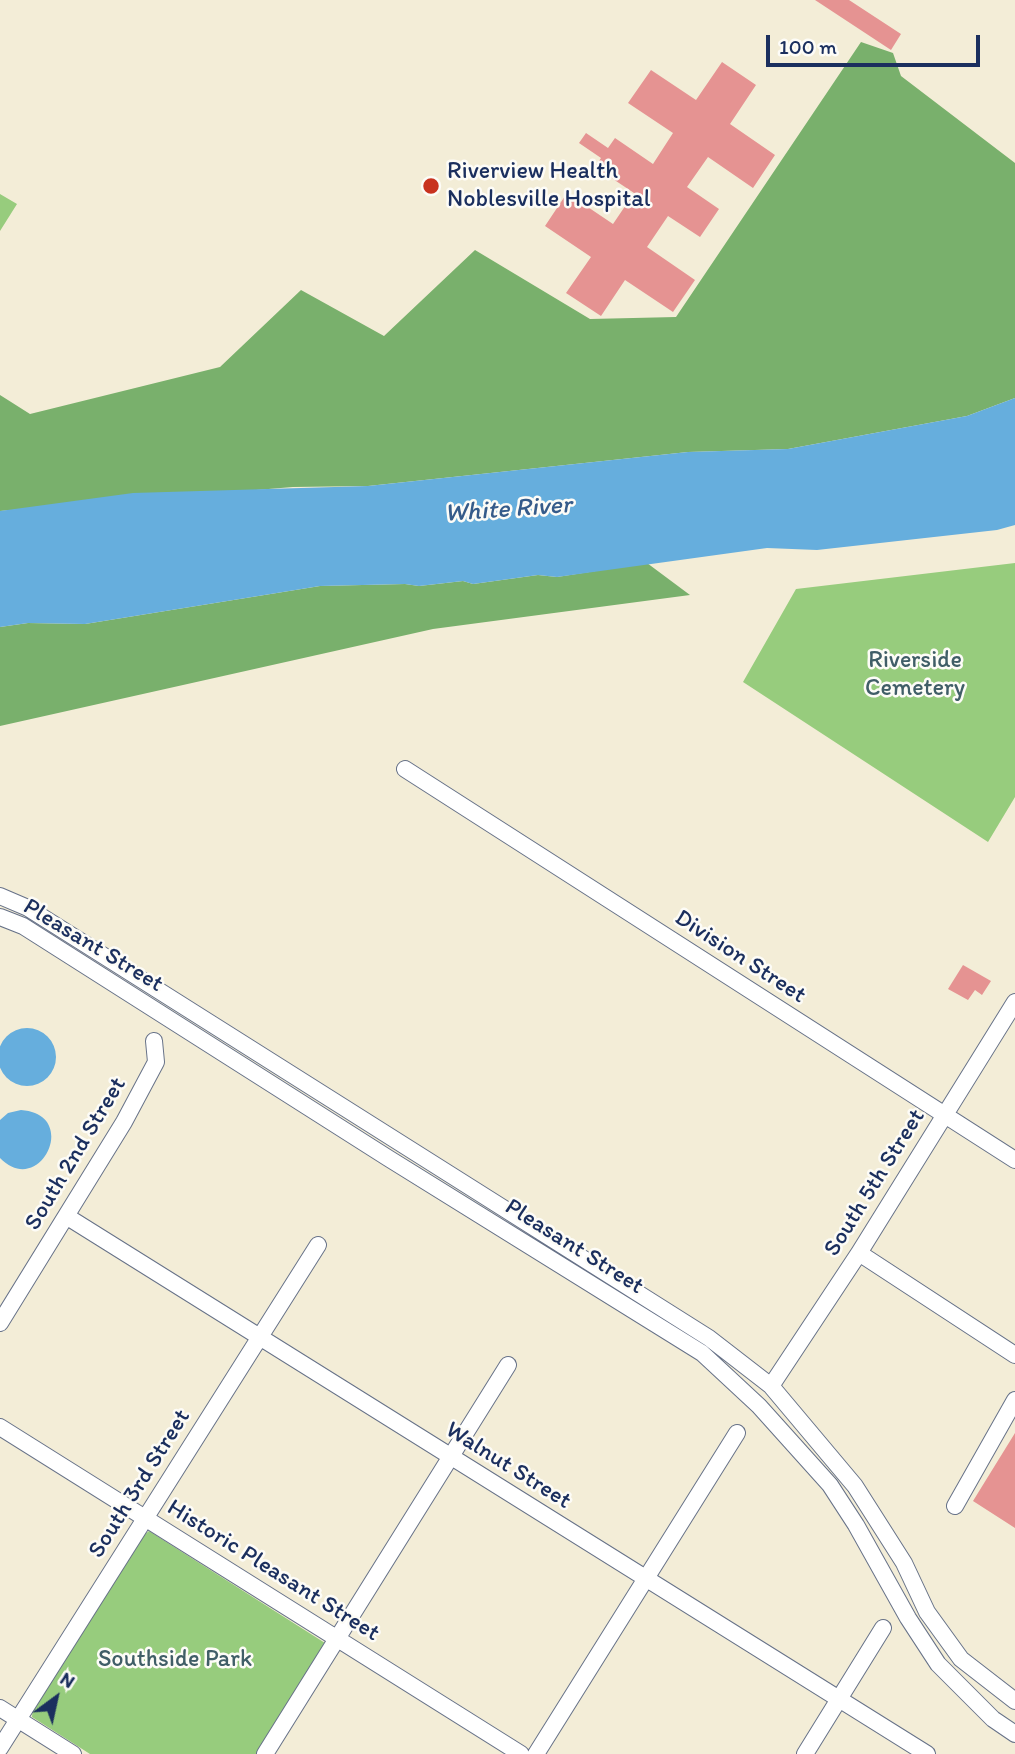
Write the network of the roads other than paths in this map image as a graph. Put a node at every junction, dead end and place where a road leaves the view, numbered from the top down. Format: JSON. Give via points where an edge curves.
{"nodes":[{"id":1,"x":405,"y":769,"type":"dead end"},
{"id":2,"x":0,"y":897,"type":"edge"},
{"id":3,"x":0,"y":917,"type":"edge"},
{"id":4,"x":1015,"y":1002,"type":"edge"},
{"id":5,"x":154,"y":1041,"type":"dead end"},
{"id":6,"x":943,"y":1115,"type":"junction"},
{"id":7,"x":1015,"y":1160,"type":"edge"},
{"id":8,"x":66,"y":1216,"type":"junction"},
{"id":9,"x":318,"y":1245,"type":"dead end"},
{"id":10,"x":859,"y":1253,"type":"junction"},
{"id":11,"x":0,"y":1323,"type":"edge"},
{"id":12,"x":260,"y":1337,"type":"junction"},
{"id":13,"x":1015,"y":1355,"type":"edge"},
{"id":14,"x":508,"y":1364,"type":"dead end"},
{"id":15,"x":771,"y":1385,"type":"junction"},
{"id":16,"x":1015,"y":1400,"type":"edge"},
{"id":17,"x":0,"y":1427,"type":"edge"},
{"id":18,"x":737,"y":1433,"type":"dead end"},
{"id":19,"x":451,"y":1457,"type":"junction"},
{"id":20,"x":955,"y":1506,"type":"dead end"},
{"id":21,"x":146,"y":1518,"type":"junction"},
{"id":22,"x":645,"y":1578,"type":"junction"},
{"id":23,"x":883,"y":1628,"type":"dead end"},
{"id":24,"x":337,"y":1639,"type":"junction"},
{"id":25,"x":839,"y":1699,"type":"junction"},
{"id":26,"x":1015,"y":1700,"type":"edge"},
{"id":27,"x":0,"y":1708,"type":"edge"},
{"id":28,"x":18,"y":1719,"type":"junction"},
{"id":29,"x":1015,"y":1734,"type":"edge"},
{"id":30,"x":0,"y":1748,"type":"edge"},
{"id":31,"x":73,"y":1754,"type":"edge"},
{"id":32,"x":265,"y":1754,"type":"edge"},
{"id":33,"x":522,"y":1754,"type":"edge"},
{"id":34,"x":536,"y":1754,"type":"edge"},
{"id":35,"x":805,"y":1754,"type":"edge"},
{"id":36,"x":927,"y":1754,"type":"edge"}],
"edges":[{"from":1,"to":6,"type":"street","name":"Division Street"},
{"from":2,"to":15,"type":"street","name":"Pleasant Street","via":[[28,908],[675,1316]]},
{"from":3,"to":29,"type":"street","name":"Pleasant Street","via":[[23,926],[702,1353],[759,1406],[830,1485],[938,1664],[993,1720]]},
{"from":4,"to":6,"type":"street","name":"South 5th Street"},
{"from":5,"to":8,"type":"street","name":"South 2nd Street","via":[[156,1062]]},
{"from":6,"to":7,"type":"street","name":"Division Street"},
{"from":6,"to":10,"type":"street","name":"South 5th Street"},
{"from":8,"to":11,"type":"street","name":"South 2nd Street"},
{"from":8,"to":12,"type":"street","name":"Walnut Street"},
{"from":9,"to":12,"type":"street","name":"South 3rd Street"},
{"from":10,"to":13,"type":"street"},
{"from":10,"to":15,"type":"street","name":"South 5th Street"},
{"from":12,"to":19,"type":"street","name":"Walnut Street"},
{"from":12,"to":21,"type":"street","name":"South 3rd Street"},
{"from":14,"to":19,"type":"street"},
{"from":15,"to":26,"type":"street","name":"Pleasant Street","via":[[855,1486],[904,1563],[927,1612],[961,1658]]},
{"from":16,"to":20,"type":"street"},
{"from":17,"to":21,"type":"street","name":"Historic Pleasant Street"},
{"from":18,"to":22,"type":"street"},
{"from":19,"to":22,"type":"street","name":"Walnut Street"},
{"from":19,"to":24,"type":"street"},
{"from":21,"to":24,"type":"street","name":"Historic Pleasant Street"},
{"from":21,"to":28,"type":"street","name":"South 3rd Street"},
{"from":22,"to":25,"type":"street","name":"Walnut Street"},
{"from":22,"to":34,"type":"street"},
{"from":23,"to":25,"type":"street"},
{"from":24,"to":32,"type":"street"},
{"from":24,"to":33,"type":"street","name":"Historic Pleasant Street"},
{"from":25,"to":35,"type":"street"},
{"from":25,"to":36,"type":"street","name":"Walnut Street"},
{"from":27,"to":28,"type":"street"},
{"from":28,"to":30,"type":"street","name":"South 3rd Street"},
{"from":28,"to":31,"type":"street"}]}
